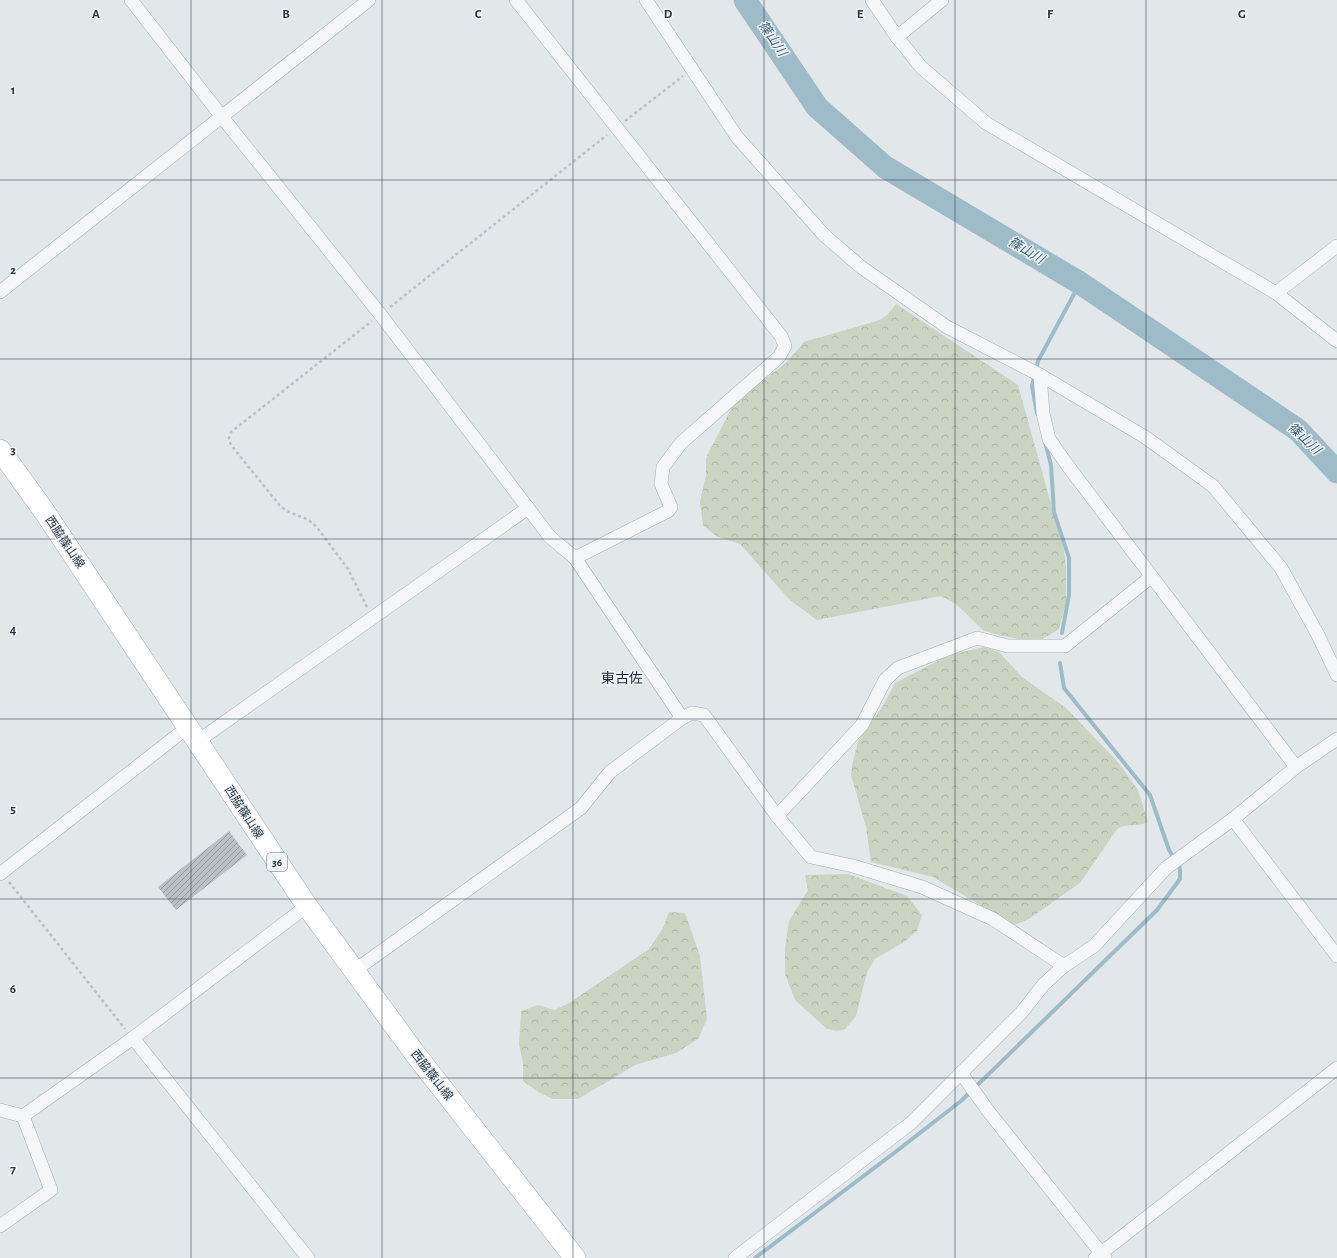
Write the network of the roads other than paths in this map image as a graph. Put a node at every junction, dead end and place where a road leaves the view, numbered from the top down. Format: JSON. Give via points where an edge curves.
{"nodes":[{"id":1,"x":131,"y":0,"type":"edge"},
{"id":2,"x":369,"y":0,"type":"edge"},
{"id":3,"x":516,"y":0,"type":"edge"},
{"id":4,"x":646,"y":0,"type":"edge"},
{"id":5,"x":872,"y":0,"type":"edge"},
{"id":6,"x":942,"y":0,"type":"edge"},
{"id":7,"x":897,"y":37,"type":"junction"},
{"id":8,"x":222,"y":116,"type":"junction"},
{"id":9,"x":1337,"y":246,"type":"edge"},
{"id":10,"x":0,"y":292,"type":"edge"},
{"id":11,"x":1276,"y":293,"type":"junction"},
{"id":12,"x":1337,"y":341,"type":"edge"},
{"id":13,"x":1040,"y":375,"type":"junction"},
{"id":14,"x":0,"y":450,"type":"edge"},
{"id":15,"x":528,"y":508,"type":"junction"},
{"id":16,"x":575,"y":558,"type":"junction"},
{"id":17,"x":1151,"y":577,"type":"junction"},
{"id":18,"x":1337,"y":675,"type":"edge"},
{"id":19,"x":682,"y":718,"type":"junction"},
{"id":20,"x":193,"y":734,"type":"junction"},
{"id":21,"x":1337,"y":739,"type":"edge"},
{"id":22,"x":1296,"y":767,"type":"junction"},
{"id":23,"x":777,"y":816,"type":"junction"},
{"id":24,"x":1233,"y":819,"type":"junction"},
{"id":25,"x":1,"y":874,"type":"edge"},
{"id":26,"x":307,"y":906,"type":"junction"},
{"id":27,"x":1337,"y":956,"type":"edge"},
{"id":28,"x":1064,"y":966,"type":"junction"},
{"id":29,"x":354,"y":971,"type":"junction"},
{"id":30,"x":133,"y":1038,"type":"junction"},
{"id":31,"x":1337,"y":1068,"type":"edge"},
{"id":32,"x":961,"y":1073,"type":"junction"},
{"id":33,"x":0,"y":1110,"type":"edge"},
{"id":34,"x":23,"y":1116,"type":"junction"},
{"id":35,"x":0,"y":1226,"type":"edge"},
{"id":36,"x":1100,"y":1256,"type":"edge"},
{"id":37,"x":308,"y":1258,"type":"edge"},
{"id":38,"x":575,"y":1258,"type":"edge"},
{"id":39,"x":735,"y":1258,"type":"edge"}],
"edges":[{"from":1,"to":8,"type":"street"},
{"from":2,"to":8,"type":"street"},
{"from":3,"to":16,"type":"street","via":[[786,346],[779,357],[681,443],[663,466],[661,484],[671,507],[668,511]]},
{"from":4,"to":13,"type":"street","via":[[737,137],[824,235],[856,263],[947,327]]},
{"from":5,"to":7,"type":"street"},
{"from":6,"to":7,"type":"street"},
{"from":7,"to":11,"type":"street","via":[[921,67],[986,123]]},
{"from":8,"to":10,"type":"street"},
{"from":8,"to":15,"type":"street","via":[[380,314]]},
{"from":9,"to":11,"type":"street"},
{"from":11,"to":12,"type":"street"},
{"from":13,"to":17,"type":"street","via":[[1043,413],[1049,439]]},
{"from":13,"to":18,"type":"street","via":[[1145,436],[1213,486],[1281,568]]},
{"from":14,"to":20,"type":"main road","name":"西脇篠山線","number":"36","via":[[44,511]]},
{"from":15,"to":16,"type":"street","via":[[550,537]]},
{"from":15,"to":20,"type":"street","via":[[372,618]]},
{"from":16,"to":19,"type":"street"},
{"from":17,"to":22,"type":"street"},
{"from":17,"to":23,"type":"street","via":[[1065,646],[1008,646],[977,638],[898,668],[884,680],[862,725]]},
{"from":19,"to":23,"type":"street","via":[[692,713],[704,715]]},
{"from":19,"to":29,"type":"street","via":[[610,772],[581,808]]},
{"from":20,"to":25,"type":"street"},
{"from":20,"to":26,"type":"main road","name":"西脇篠山線","number":"36"},
{"from":21,"to":22,"type":"street"},
{"from":22,"to":24,"type":"street"},
{"from":23,"to":28,"type":"street","via":[[810,857],[853,866],[922,887],[993,919]]},
{"from":24,"to":27,"type":"street"},
{"from":24,"to":28,"type":"street","via":[[1166,868],[1094,946]]},
{"from":26,"to":29,"type":"main road","name":"西脇篠山線","number":"36"},
{"from":26,"to":30,"type":"street"},
{"from":28,"to":32,"type":"street"},
{"from":29,"to":38,"type":"main road","name":"西脇篠山線","number":"36","via":[[416,1055]]},
{"from":30,"to":34,"type":"street"},
{"from":30,"to":37,"type":"street"},
{"from":31,"to":36,"type":"street"},
{"from":32,"to":36,"type":"street"},
{"from":32,"to":39,"type":"street","via":[[911,1123]]},
{"from":33,"to":34,"type":"street"},
{"from":34,"to":35,"type":"street","via":[[52,1190]]}]}
